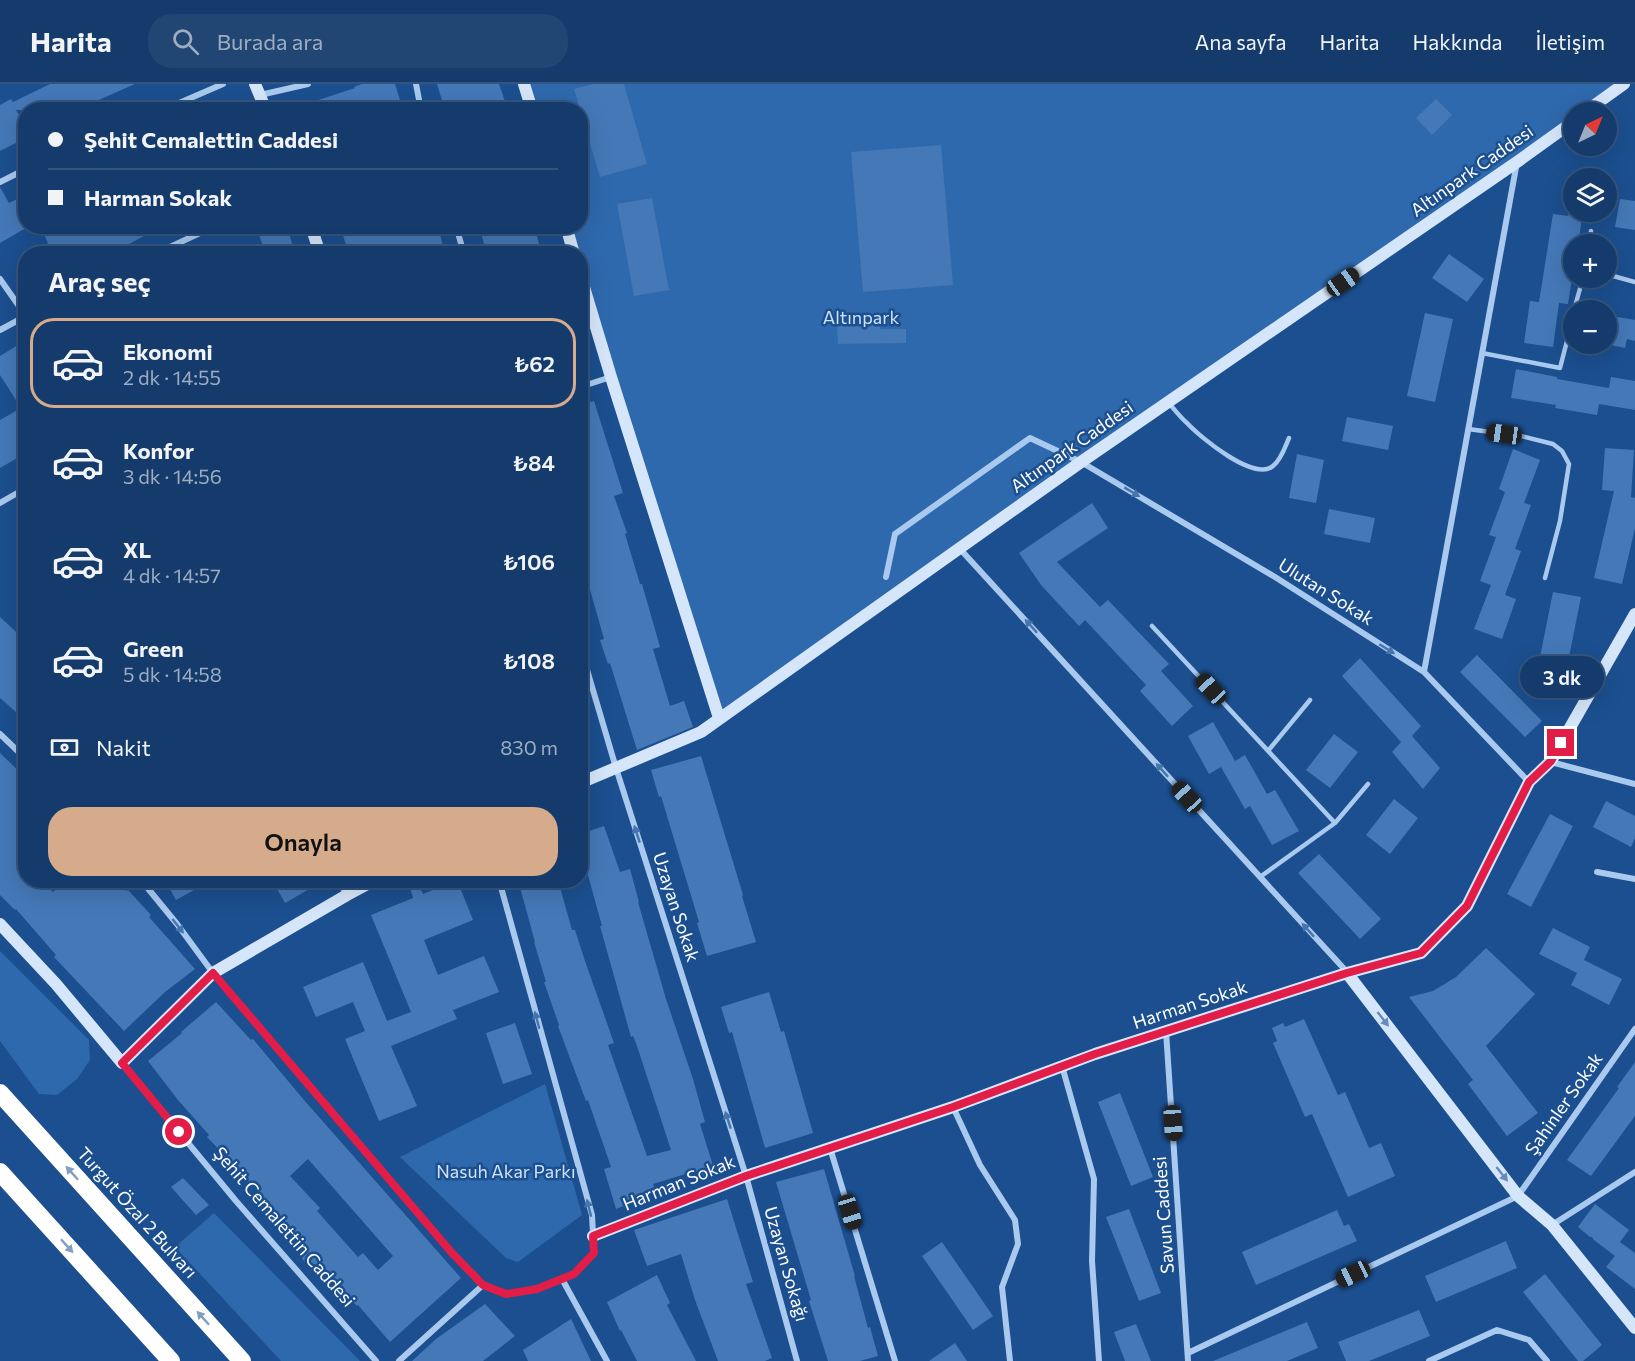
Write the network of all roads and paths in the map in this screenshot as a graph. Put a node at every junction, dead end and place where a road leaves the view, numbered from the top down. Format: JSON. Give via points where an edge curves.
{"nodes":[{"id":1,"x":223,"y":84,"type":"edge"},
{"id":2,"x":308,"y":84,"type":"edge"},
{"id":3,"x":416,"y":84,"type":"edge"},
{"id":4,"x":524,"y":84,"type":"edge"},
{"id":5,"x":1624,"y":84,"type":"edge"},
{"id":6,"x":258,"y":90,"type":"edge"},
{"id":7,"x":181,"y":102,"type":"edge"},
{"id":8,"x":419,"y":102,"type":"edge"},
{"id":9,"x":530,"y":102,"type":"edge"},
{"id":10,"x":1599,"y":102,"type":"edge"},
{"id":11,"x":1563,"y":129,"type":"edge"},
{"id":12,"x":1517,"y":162,"type":"junction"},
{"id":13,"x":18,"y":173,"type":"edge"},
{"id":14,"x":0,"y":182,"type":"edge"},
{"id":15,"x":1591,"y":231,"type":"dead end"},
{"id":16,"x":199,"y":234,"type":"edge"},
{"id":17,"x":1591,"y":234,"type":"edge"},
{"id":18,"x":172,"y":246,"type":"edge"},
{"id":19,"x":1617,"y":277,"type":"edge"},
{"id":20,"x":0,"y":279,"type":"edge"},
{"id":21,"x":1635,"y":282,"type":"edge"},
{"id":22,"x":588,"y":301,"type":"edge"},
{"id":23,"x":18,"y":305,"type":"edge"},
{"id":24,"x":18,"y":320,"type":"edge"},
{"id":25,"x":0,"y":330,"type":"edge"},
{"id":26,"x":1482,"y":353,"type":"junction"},
{"id":27,"x":1564,"y":354,"type":"edge"},
{"id":28,"x":611,"y":377,"type":"junction"},
{"id":29,"x":588,"y":384,"type":"edge"},
{"id":30,"x":1168,"y":402,"type":"junction"},
{"id":31,"x":1468,"y":429,"type":"junction"},
{"id":32,"x":1289,"y":438,"type":"dead end"},
{"id":33,"x":1081,"y":462,"type":"junction"},
{"id":34,"x":18,"y":493,"type":"edge"},
{"id":35,"x":0,"y":503,"type":"edge"},
{"id":36,"x":960,"y":549,"type":"junction"},
{"id":37,"x":886,"y":578,"type":"dead end"},
{"id":38,"x":1545,"y":578,"type":"dead end"},
{"id":39,"x":1635,"y":614,"type":"edge"},
{"id":40,"x":1152,"y":626,"type":"dead end"},
{"id":41,"x":1424,"y":672,"type":"junction"},
{"id":42,"x":588,"y":673,"type":"edge"},
{"id":43,"x":1310,"y":700,"type":"dead end"},
{"id":44,"x":720,"y":718,"type":"junction"},
{"id":45,"x":0,"y":734,"type":"edge"},
{"id":46,"x":18,"y":751,"type":"edge"},
{"id":47,"x":1268,"y":751,"type":"junction"},
{"id":48,"x":1551,"y":761,"type":"junction"},
{"id":49,"x":616,"y":768,"type":"junction"},
{"id":50,"x":588,"y":780,"type":"edge"},
{"id":51,"x":1529,"y":782,"type":"junction"},
{"id":52,"x":1368,"y":784,"type":"dead end"},
{"id":53,"x":1635,"y":784,"type":"edge"},
{"id":54,"x":1335,"y":823,"type":"junction"},
{"id":55,"x":1597,"y":872,"type":"dead end"},
{"id":56,"x":1260,"y":877,"type":"junction"},
{"id":57,"x":1635,"y":879,"type":"edge"},
{"id":58,"x":148,"y":888,"type":"edge"},
{"id":59,"x":343,"y":888,"type":"edge"},
{"id":60,"x":360,"y":888,"type":"edge"},
{"id":61,"x":501,"y":888,"type":"edge"},
{"id":62,"x":347,"y":895,"type":"junction"},
{"id":63,"x":0,"y":924,"type":"edge"},
{"id":64,"x":213,"y":973,"type":"junction"},
{"id":65,"x":1347,"y":973,"type":"junction"},
{"id":66,"x":1635,"y":1029,"type":"edge"},
{"id":67,"x":1166,"y":1031,"type":"junction"},
{"id":68,"x":122,"y":1063,"type":"junction"},
{"id":69,"x":1062,"y":1066,"type":"junction"},
{"id":70,"x":0,"y":1093,"type":"edge"},
{"id":71,"x":953,"y":1107,"type":"junction"},
{"id":72,"x":830,"y":1148,"type":"junction"},
{"id":73,"x":0,"y":1172,"type":"edge"},
{"id":74,"x":1635,"y":1172,"type":"edge"},
{"id":75,"x":746,"y":1176,"type":"junction"},
{"id":76,"x":1518,"y":1196,"type":"junction"},
{"id":77,"x":1552,"y":1225,"type":"junction"},
{"id":78,"x":593,"y":1236,"type":"junction"},
{"id":79,"x":562,"y":1279,"type":"junction"},
{"id":80,"x":483,"y":1285,"type":"junction"},
{"id":81,"x":1635,"y":1328,"type":"edge"},
{"id":82,"x":1188,"y":1353,"type":"junction"},
{"id":83,"x":171,"y":1361,"type":"edge"},
{"id":84,"x":242,"y":1361,"type":"edge"},
{"id":85,"x":376,"y":1361,"type":"edge"},
{"id":86,"x":399,"y":1361,"type":"edge"},
{"id":87,"x":607,"y":1361,"type":"edge"},
{"id":88,"x":797,"y":1361,"type":"edge"},
{"id":89,"x":895,"y":1361,"type":"edge"},
{"id":90,"x":1010,"y":1361,"type":"edge"},
{"id":91,"x":1099,"y":1361,"type":"edge"},
{"id":92,"x":1188,"y":1361,"type":"edge"},
{"id":93,"x":1429,"y":1361,"type":"edge"},
{"id":94,"x":1546,"y":1361,"type":"edge"}],
"edges":[{"from":1,"to":7,"type":"street"},
{"from":2,"to":6,"type":"street"},
{"from":3,"to":8,"type":"street"},
{"from":4,"to":9,"type":"street"},
{"from":5,"to":10,"type":"street"},
{"from":11,"to":12,"type":"street","name":"Altınpark Caddesi"},
{"from":12,"to":26,"type":"street"},
{"from":12,"to":30,"type":"street","name":"Altınpark Caddesi"},
{"from":13,"to":14,"type":"street"},
{"from":15,"to":17,"type":"lane"},
{"from":16,"to":18,"type":"street"},
{"from":19,"to":21,"type":"lane"},
{"from":20,"to":23,"type":"street"},
{"from":22,"to":28,"type":"street"},
{"from":24,"to":25,"type":"street"},
{"from":26,"to":27,"type":"lane","via":[[1560,368]]},
{"from":26,"to":31,"type":"street"},
{"from":28,"to":29,"type":"street"},
{"from":28,"to":44,"type":"street"},
{"from":30,"to":32,"type":"lane","via":[[1216,448],[1247,466],[1262,470],[1272,467]]},
{"from":30,"to":33,"type":"street","name":"Altınpark Caddesi"},
{"from":31,"to":38,"type":"lane","via":[[1553,444],[1566,457],[1569,464],[1560,522]]},
{"from":31,"to":41,"type":"street"},
{"from":33,"to":36,"type":"street","name":"Altınpark Caddesi"},
{"from":33,"to":37,"type":"street","name":"Ulutan Sokak","via":[[1030,438],[895,534]]},
{"from":33,"to":41,"type":"street","name":"Ulutan Sokak","one_way":true,"via":[[1275,577]]},
{"from":34,"to":35,"type":"street"},
{"from":36,"to":44,"type":"street","name":"Altınpark Caddesi"},
{"from":56,"to":36,"type":"street","one_way":true},
{"from":39,"to":48,"type":"street","name":"Harman Sokak"},
{"from":40,"to":47,"type":"lane"},
{"from":41,"to":51,"type":"street","name":"Ulutan Sokak"},
{"from":42,"to":49,"type":"street","name":"Uzayan Sokak"},
{"from":43,"to":47,"type":"lane"},
{"from":44,"to":49,"type":"street","name":"Altınpark Caddesi","via":[[701,732]]},
{"from":45,"to":46,"type":"street"},
{"from":47,"to":54,"type":"lane"},
{"from":48,"to":51,"type":"street","name":"Harman Sokak"},
{"from":48,"to":53,"type":"street"},
{"from":49,"to":50,"type":"street","name":"Altınpark Caddesi"},
{"from":75,"to":49,"type":"street","name":"Uzayan Sokak","one_way":true},
{"from":51,"to":65,"type":"street","name":"Harman Sokak","via":[[1467,906],[1421,953]]},
{"from":52,"to":54,"type":"lane"},
{"from":54,"to":56,"type":"lane"},
{"from":55,"to":57,"type":"street"},
{"from":65,"to":56,"type":"street","one_way":true},
{"from":58,"to":64,"type":"street","one_way":true},
{"from":59,"to":62,"type":"street"},
{"from":60,"to":62,"type":"street"},
{"from":78,"to":61,"type":"street","one_way":true,"via":[[591,1215]]},
{"from":62,"to":64,"type":"street"},
{"from":63,"to":68,"type":"street","name":"Şehit Cemalettin Caddesi"},
{"from":64,"to":68,"type":"street"},
{"from":64,"to":80,"type":"street"},
{"from":65,"to":67,"type":"street","name":"Harman Sokak"},
{"from":65,"to":76,"type":"street","one_way":true},
{"from":66,"to":76,"type":"street","name":"Şahinler Sokak"},
{"from":67,"to":69,"type":"street","name":"Harman Sokak"},
{"from":67,"to":82,"type":"street","name":"Savun Caddesi"},
{"from":68,"to":85,"type":"street","name":"Şehit Cemalettin Caddesi"},
{"from":69,"to":71,"type":"street","name":"Harman Sokak"},
{"from":69,"to":91,"type":"street","via":[[1094,1179],[1092,1261]]},
{"from":84,"to":70,"type":"highway","name":"Turgut Özal 2 Bulvarı","one_way":true},
{"from":71,"to":72,"type":"street","name":"Harman Sokak"},
{"from":71,"to":90,"type":"street","via":[[980,1165],[1015,1221],[1018,1244],[1002,1287]]},
{"from":72,"to":75,"type":"street","name":"Harman Sokak"},
{"from":72,"to":89,"type":"street"},
{"from":73,"to":83,"type":"highway","one_way":true},
{"from":74,"to":77,"type":"street"},
{"from":75,"to":78,"type":"street","name":"Harman Sokak"},
{"from":75,"to":88,"type":"street","name":"Uzayan Sokağı"},
{"from":76,"to":77,"type":"street"},
{"from":76,"to":82,"type":"street"},
{"from":77,"to":81,"type":"street"},
{"from":78,"to":79,"type":"street","via":[[594,1253],[574,1274]]},
{"from":79,"to":80,"type":"street","via":[[537,1289],[506,1294]]},
{"from":79,"to":87,"type":"street"},
{"from":80,"to":86,"type":"street"},
{"from":82,"to":92,"type":"street","name":"Savun Caddesi"},
{"from":93,"to":94,"type":"street","via":[[1497,1330],[1529,1340]]}]}
